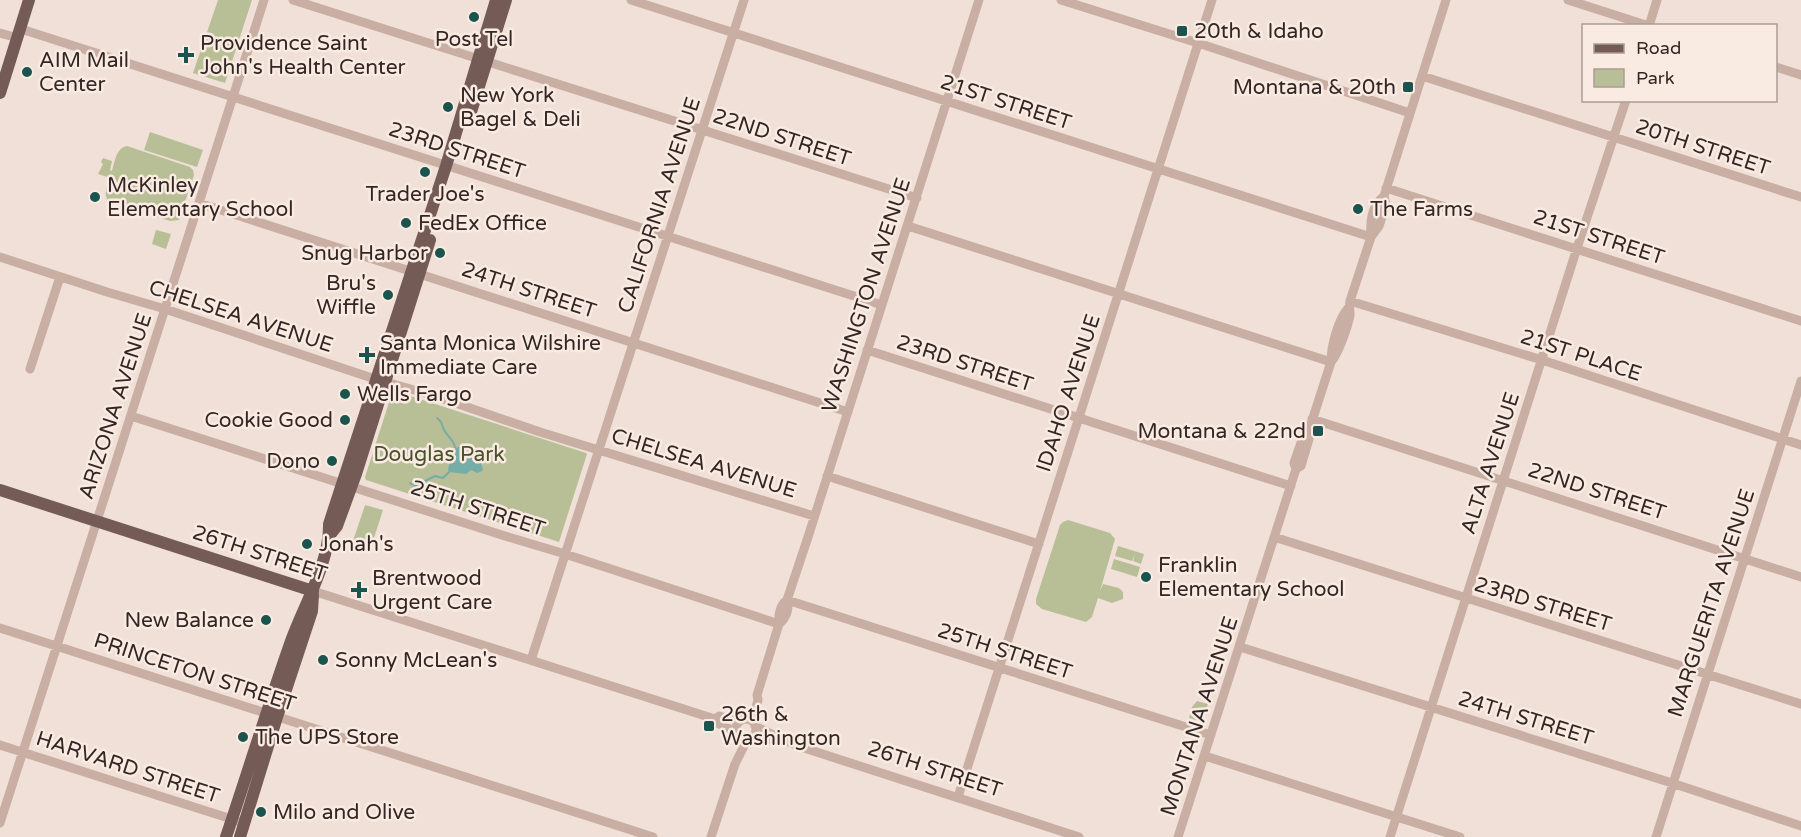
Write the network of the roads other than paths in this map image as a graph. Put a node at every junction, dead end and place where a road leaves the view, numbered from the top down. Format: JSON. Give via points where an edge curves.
{"nodes":[{"id":1,"x":29,"y":0,"type":"edge"},
{"id":2,"x":264,"y":0,"type":"edge"},
{"id":3,"x":293,"y":0,"type":"edge"},
{"id":4,"x":496,"y":0,"type":"edge"},
{"id":5,"x":506,"y":0,"type":"edge"},
{"id":6,"x":631,"y":0,"type":"edge"},
{"id":7,"x":744,"y":0,"type":"edge"},
{"id":8,"x":979,"y":0,"type":"edge"},
{"id":9,"x":1060,"y":0,"type":"edge"},
{"id":10,"x":1212,"y":0,"type":"edge"},
{"id":11,"x":1446,"y":0,"type":"edge"},
{"id":12,"x":1568,"y":0,"type":"edge"},
{"id":13,"x":1658,"y":0,"type":"edge"},
{"id":14,"x":1643,"y":24,"type":"edge"},
{"id":15,"x":1650,"y":24,"type":"edge"},
{"id":16,"x":0,"y":33,"type":"edge"},
{"id":17,"x":733,"y":33,"type":"junction"},
{"id":18,"x":19,"y":34,"type":"junction"},
{"id":19,"x":1198,"y":43,"type":"junction"},
{"id":20,"x":483,"y":61,"type":"junction"},
{"id":21,"x":1777,"y":67,"type":"edge"},
{"id":22,"x":1801,"y":75,"type":"edge"},
{"id":23,"x":1422,"y":76,"type":"junction"},
{"id":24,"x":0,"y":93,"type":"edge"},
{"id":25,"x":232,"y":97,"type":"junction"},
{"id":26,"x":946,"y":102,"type":"junction"},
{"id":27,"x":1625,"y":102,"type":"edge"},
{"id":28,"x":1410,"y":113,"type":"junction"},
{"id":29,"x":702,"y":130,"type":"junction"},
{"id":30,"x":1614,"y":138,"type":"junction"},
{"id":31,"x":449,"y":167,"type":"junction"},
{"id":32,"x":1159,"y":169,"type":"junction"},
{"id":33,"x":1385,"y":192,"type":"junction"},
{"id":34,"x":1801,"y":197,"type":"edge"},
{"id":35,"x":916,"y":198,"type":"junction"},
{"id":36,"x":199,"y":203,"type":"junction"},
{"id":37,"x":908,"y":226,"type":"junction"},
{"id":38,"x":667,"y":236,"type":"junction"},
{"id":39,"x":1371,"y":237,"type":"junction"},
{"id":40,"x":1576,"y":248,"type":"junction"},
{"id":41,"x":0,"y":257,"type":"edge"},
{"id":42,"x":415,"y":273,"type":"junction"},
{"id":43,"x":60,"y":277,"type":"junction"},
{"id":44,"x":1119,"y":294,"type":"junction"},
{"id":45,"x":1349,"y":304,"type":"junction"},
{"id":46,"x":882,"y":305,"type":"junction"},
{"id":47,"x":165,"y":309,"type":"junction"},
{"id":48,"x":1801,"y":321,"type":"edge"},
{"id":49,"x":633,"y":343,"type":"junction"},
{"id":50,"x":867,"y":350,"type":"junction"},
{"id":51,"x":1542,"y":360,"type":"junction"},
{"id":52,"x":1331,"y":362,"type":"junction"},
{"id":53,"x":30,"y":369,"type":"dead end"},
{"id":54,"x":380,"y":380,"type":"junction"},
{"id":55,"x":1801,"y":381,"type":"edge"},
{"id":56,"x":848,"y":412,"type":"junction"},
{"id":57,"x":131,"y":416,"type":"junction"},
{"id":58,"x":1079,"y":419,"type":"junction"},
{"id":59,"x":1312,"y":419,"type":"junction"},
{"id":60,"x":1782,"y":439,"type":"junction"},
{"id":61,"x":1801,"y":445,"type":"edge"},
{"id":62,"x":599,"y":449,"type":"junction"},
{"id":63,"x":827,"y":476,"type":"junction"},
{"id":64,"x":1503,"y":480,"type":"junction"},
{"id":65,"x":347,"y":486,"type":"junction"},
{"id":66,"x":1291,"y":486,"type":"junction"},
{"id":67,"x":0,"y":490,"type":"edge"},
{"id":68,"x":814,"y":516,"type":"junction"},
{"id":69,"x":96,"y":521,"type":"junction"},
{"id":70,"x":1274,"y":537,"type":"junction"},
{"id":71,"x":1039,"y":544,"type":"junction"},
{"id":72,"x":565,"y":554,"type":"junction"},
{"id":73,"x":1744,"y":558,"type":"junction"},
{"id":74,"x":1801,"y":577,"type":"edge"},
{"id":75,"x":313,"y":591,"type":"junction"},
{"id":76,"x":1466,"y":598,"type":"junction"},
{"id":77,"x":787,"y":600,"type":"junction"},
{"id":78,"x":779,"y":624,"type":"junction"},
{"id":79,"x":0,"y":628,"type":"edge"},
{"id":80,"x":56,"y":646,"type":"junction"},
{"id":81,"x":1240,"y":647,"type":"junction"},
{"id":82,"x":531,"y":660,"type":"junction"},
{"id":83,"x":999,"y":668,"type":"junction"},
{"id":84,"x":1707,"y":674,"type":"junction"},
{"id":85,"x":1801,"y":704,"type":"edge"},
{"id":86,"x":1430,"y":707,"type":"junction"},
{"id":87,"x":271,"y":715,"type":"junction"},
{"id":88,"x":715,"y":719,"type":"junction"},
{"id":89,"x":747,"y":722,"type":"junction"},
{"id":90,"x":1211,"y":735,"type":"junction"},
{"id":91,"x":744,"y":736,"type":"junction"},
{"id":92,"x":779,"y":739,"type":"junction"},
{"id":93,"x":0,"y":745,"type":"edge"},
{"id":94,"x":22,"y":752,"type":"junction"},
{"id":95,"x":1205,"y":756,"type":"junction"},
{"id":96,"x":1672,"y":783,"type":"junction"},
{"id":97,"x":958,"y":797,"type":"junction"},
{"id":98,"x":1397,"y":817,"type":"junction"},
{"id":99,"x":238,"y":822,"type":"junction"},
{"id":100,"x":0,"y":823,"type":"edge"},
{"id":101,"x":1801,"y":826,"type":"edge"},
{"id":102,"x":226,"y":837,"type":"edge"},
{"id":103,"x":240,"y":837,"type":"edge"},
{"id":104,"x":654,"y":837,"type":"edge"},
{"id":105,"x":711,"y":837,"type":"edge"},
{"id":106,"x":1079,"y":837,"type":"edge"},
{"id":107,"x":1179,"y":837,"type":"edge"},
{"id":108,"x":1390,"y":837,"type":"edge"},
{"id":109,"x":1460,"y":837,"type":"edge"},
{"id":110,"x":1656,"y":837,"type":"edge"}],
"edges":[{"from":1,"to":18,"type":"main road"},
{"from":2,"to":25,"type":"street","name":"ARIZONA AVENUE"},
{"from":3,"to":20,"type":"street","name":"22ND STREET"},
{"from":4,"to":20,"type":"main road"},
{"from":5,"to":20,"type":"main road"},
{"from":6,"to":17,"type":"street","name":"21ST STREET"},
{"from":7,"to":17,"type":"street","name":"CALIFORNIA AVENUE"},
{"from":8,"to":26,"type":"street","name":"WASHINGTON AVENUE"},
{"from":9,"to":19,"type":"street"},
{"from":10,"to":19,"type":"street","name":"IDAHO AVENUE"},
{"from":11,"to":23,"type":"street","name":"MONTANA AVENUE"},
{"from":12,"to":14,"type":"street"},
{"from":13,"to":15,"type":"street"},
{"from":16,"to":18,"type":"street","name":"23RD STREET"},
{"from":17,"to":26,"type":"street","name":"21ST STREET"},
{"from":17,"to":29,"type":"street","name":"CALIFORNIA AVENUE"},
{"from":18,"to":24,"type":"main road"},
{"from":18,"to":25,"type":"street","name":"23RD STREET"},
{"from":19,"to":28,"type":"street"},
{"from":19,"to":32,"type":"street","name":"IDAHO AVENUE"},
{"from":20,"to":29,"type":"street","name":"22ND STREET"},
{"from":20,"to":31,"type":"main road"},
{"from":21,"to":22,"type":"street"},
{"from":23,"to":28,"type":"street","name":"MONTANA AVENUE"},
{"from":23,"to":30,"type":"street","name":"20TH STREET"},
{"from":25,"to":31,"type":"street","name":"23RD STREET"},
{"from":25,"to":36,"type":"street","name":"ARIZONA AVENUE"},
{"from":26,"to":32,"type":"street","name":"21ST STREET"},
{"from":26,"to":35,"type":"street","name":"WASHINGTON AVENUE"},
{"from":27,"to":30,"type":"street","name":"ALTA AVENUE"},
{"from":28,"to":33,"type":"street","name":"MONTANA AVENUE"},
{"from":29,"to":35,"type":"street","name":"22ND STREET"},
{"from":29,"to":38,"type":"street","name":"CALIFORNIA AVENUE"},
{"from":30,"to":34,"type":"street","name":"20TH STREET"},
{"from":30,"to":40,"type":"street","name":"ALTA AVENUE"},
{"from":31,"to":38,"type":"street","name":"23RD STREET"},
{"from":31,"to":42,"type":"main road"},
{"from":32,"to":39,"type":"street","name":"21ST STREET"},
{"from":32,"to":44,"type":"street","name":"IDAHO AVENUE"},
{"from":33,"to":39,"type":"street","name":"MONTANA AVENUE","via":[[1386,206]]},
{"from":33,"to":40,"type":"street","name":"21ST STREET"},
{"from":35,"to":37,"type":"street","name":"WASHINGTON AVENUE"},
{"from":36,"to":42,"type":"street","name":"24TH STREET"},
{"from":36,"to":47,"type":"street","name":"ARIZONA AVENUE"},
{"from":37,"to":44,"type":"street"},
{"from":37,"to":46,"type":"street","name":"WASHINGTON AVENUE"},
{"from":38,"to":46,"type":"street","name":"23RD STREET"},
{"from":38,"to":49,"type":"street","name":"CALIFORNIA AVENUE"},
{"from":39,"to":45,"type":"street","name":"MONTANA AVENUE"},
{"from":40,"to":48,"type":"street","name":"21ST STREET"},
{"from":40,"to":51,"type":"street","name":"ALTA AVENUE"},
{"from":41,"to":43,"type":"street","name":"CHELSEA AVENUE"},
{"from":42,"to":49,"type":"street","name":"24TH STREET"},
{"from":42,"to":54,"type":"main road"},
{"from":43,"to":47,"type":"street","name":"CHELSEA AVENUE"},
{"from":43,"to":53,"type":"street"},
{"from":44,"to":52,"type":"street"},
{"from":44,"to":58,"type":"street","name":"IDAHO AVENUE"},
{"from":45,"to":51,"type":"street","name":"21ST PLACE"},
{"from":45,"to":52,"type":"street","name":"MONTANA AVENUE","via":[[1350,315]]},
{"from":46,"to":50,"type":"street","name":"WASHINGTON AVENUE"},
{"from":47,"to":54,"type":"street","name":"CHELSEA AVENUE"},
{"from":47,"to":57,"type":"street","name":"ARIZONA AVENUE"},
{"from":49,"to":56,"type":"street","name":"24TH STREET"},
{"from":49,"to":62,"type":"street","name":"CALIFORNIA AVENUE"},
{"from":50,"to":56,"type":"street","name":"WASHINGTON AVENUE"},
{"from":50,"to":58,"type":"street","name":"23RD STREET"},
{"from":51,"to":60,"type":"street","name":"21ST PLACE"},
{"from":51,"to":64,"type":"street","name":"ALTA AVENUE"},
{"from":52,"to":59,"type":"street","name":"MONTANA AVENUE"},
{"from":54,"to":62,"type":"street","name":"CHELSEA AVENUE"},
{"from":54,"to":65,"type":"main road"},
{"from":55,"to":60,"type":"street","name":"MARGUERITA AVENUE"},
{"from":56,"to":63,"type":"street","name":"WASHINGTON AVENUE"},
{"from":57,"to":65,"type":"street","name":"25TH STREET"},
{"from":57,"to":69,"type":"street","name":"ARIZONA AVENUE"},
{"from":58,"to":66,"type":"street","name":"23RD STREET"},
{"from":58,"to":71,"type":"street","name":"IDAHO AVENUE"},
{"from":59,"to":64,"type":"street","name":"22ND STREET"},
{"from":59,"to":66,"type":"street","name":"MONTANA AVENUE","via":[[1294,463]]},
{"from":60,"to":61,"type":"street","name":"21ST PLACE"},
{"from":60,"to":73,"type":"street","name":"MARGUERITA AVENUE"},
{"from":62,"to":68,"type":"street","name":"CHELSEA AVENUE"},
{"from":62,"to":72,"type":"street","name":"CALIFORNIA AVENUE"},
{"from":63,"to":68,"type":"street","name":"WASHINGTON AVENUE"},
{"from":63,"to":71,"type":"street"},
{"from":64,"to":73,"type":"street","name":"22ND STREET"},
{"from":64,"to":76,"type":"street","name":"ALTA AVENUE"},
{"from":65,"to":72,"type":"street","name":"25TH STREET"},
{"from":65,"to":75,"type":"main road","via":[[329,524]]},
{"from":66,"to":70,"type":"street","name":"MONTANA AVENUE"},
{"from":67,"to":69,"type":"main road","name":"26TH STREET"},
{"from":68,"to":77,"type":"street","name":"WASHINGTON AVENUE"},
{"from":69,"to":75,"type":"main road","name":"26TH STREET"},
{"from":69,"to":80,"type":"street","name":"ARIZONA AVENUE"},
{"from":70,"to":76,"type":"street","name":"23RD STREET"},
{"from":70,"to":81,"type":"street","name":"MONTANA AVENUE"},
{"from":71,"to":83,"type":"street","name":"IDAHO AVENUE"},
{"from":72,"to":78,"type":"street","name":"25TH STREET"},
{"from":72,"to":82,"type":"street","name":"CALIFORNIA AVENUE"},
{"from":73,"to":74,"type":"street","name":"22ND STREET"},
{"from":73,"to":84,"type":"street","name":"MARGUERITA AVENUE"},
{"from":75,"to":82,"type":"street","name":"26TH STREET"},
{"from":75,"to":87,"type":"main road","via":[[299,618]]},
{"from":76,"to":84,"type":"street","name":"23RD STREET"},
{"from":76,"to":86,"type":"street","name":"ALTA AVENUE"},
{"from":77,"to":78,"type":"street","name":"WASHINGTON AVENUE","via":[[778,617]]},
{"from":77,"to":83,"type":"street","name":"25TH STREET"},
{"from":78,"to":89,"type":"street","name":"WASHINGTON AVENUE","via":[[758,700]]},
{"from":79,"to":80,"type":"street","name":"PRINCETON STREET"},
{"from":80,"to":87,"type":"street","name":"PRINCETON STREET"},
{"from":80,"to":94,"type":"street","name":"ARIZONA AVENUE"},
{"from":81,"to":86,"type":"street","name":"24TH STREET"},
{"from":81,"to":90,"type":"street","name":"MONTANA AVENUE"},
{"from":82,"to":88,"type":"street","name":"26TH STREET"},
{"from":83,"to":90,"type":"street","name":"25TH STREET"},
{"from":83,"to":97,"type":"street","name":"IDAHO AVENUE"},
{"from":84,"to":85,"type":"street","name":"23RD STREET"},
{"from":84,"to":96,"type":"street","name":"MARGUERITA AVENUE"},
{"from":86,"to":96,"type":"street","name":"24TH STREET"},
{"from":86,"to":98,"type":"street","name":"ALTA AVENUE"},
{"from":87,"to":99,"type":"main road"},
{"from":87,"to":104,"type":"street","name":"PRINCETON STREET"},
{"from":88,"to":89,"type":"street","name":"26TH STREET","via":[[719,716]]},
{"from":88,"to":91,"type":"street","name":"26TH STREET"},
{"from":89,"to":91,"type":"street","via":[[736,726]]},
{"from":89,"to":91,"type":"street","via":[[755,732]]},
{"from":89,"to":92,"type":"street","name":"26TH STREET"},
{"from":90,"to":95,"type":"street","name":"MONTANA AVENUE"},
{"from":91,"to":92,"type":"street","name":"26TH STREET"},
{"from":91,"to":105,"type":"street"},
{"from":92,"to":97,"type":"street","name":"26TH STREET"},
{"from":93,"to":94,"type":"street","name":"HARVARD STREET"},
{"from":94,"to":99,"type":"street","name":"HARVARD STREET"},
{"from":94,"to":100,"type":"street","name":"ARIZONA AVENUE"},
{"from":95,"to":98,"type":"street"},
{"from":95,"to":107,"type":"street","name":"MONTANA AVENUE"},
{"from":96,"to":101,"type":"street","name":"24TH STREET"},
{"from":96,"to":110,"type":"street","name":"MARGUERITA AVENUE"},
{"from":97,"to":106,"type":"street","name":"26TH STREET"},
{"from":98,"to":108,"type":"street","name":"ALTA AVENUE"},
{"from":98,"to":109,"type":"street"},
{"from":99,"to":102,"type":"main road"},
{"from":99,"to":103,"type":"main road"}]}
